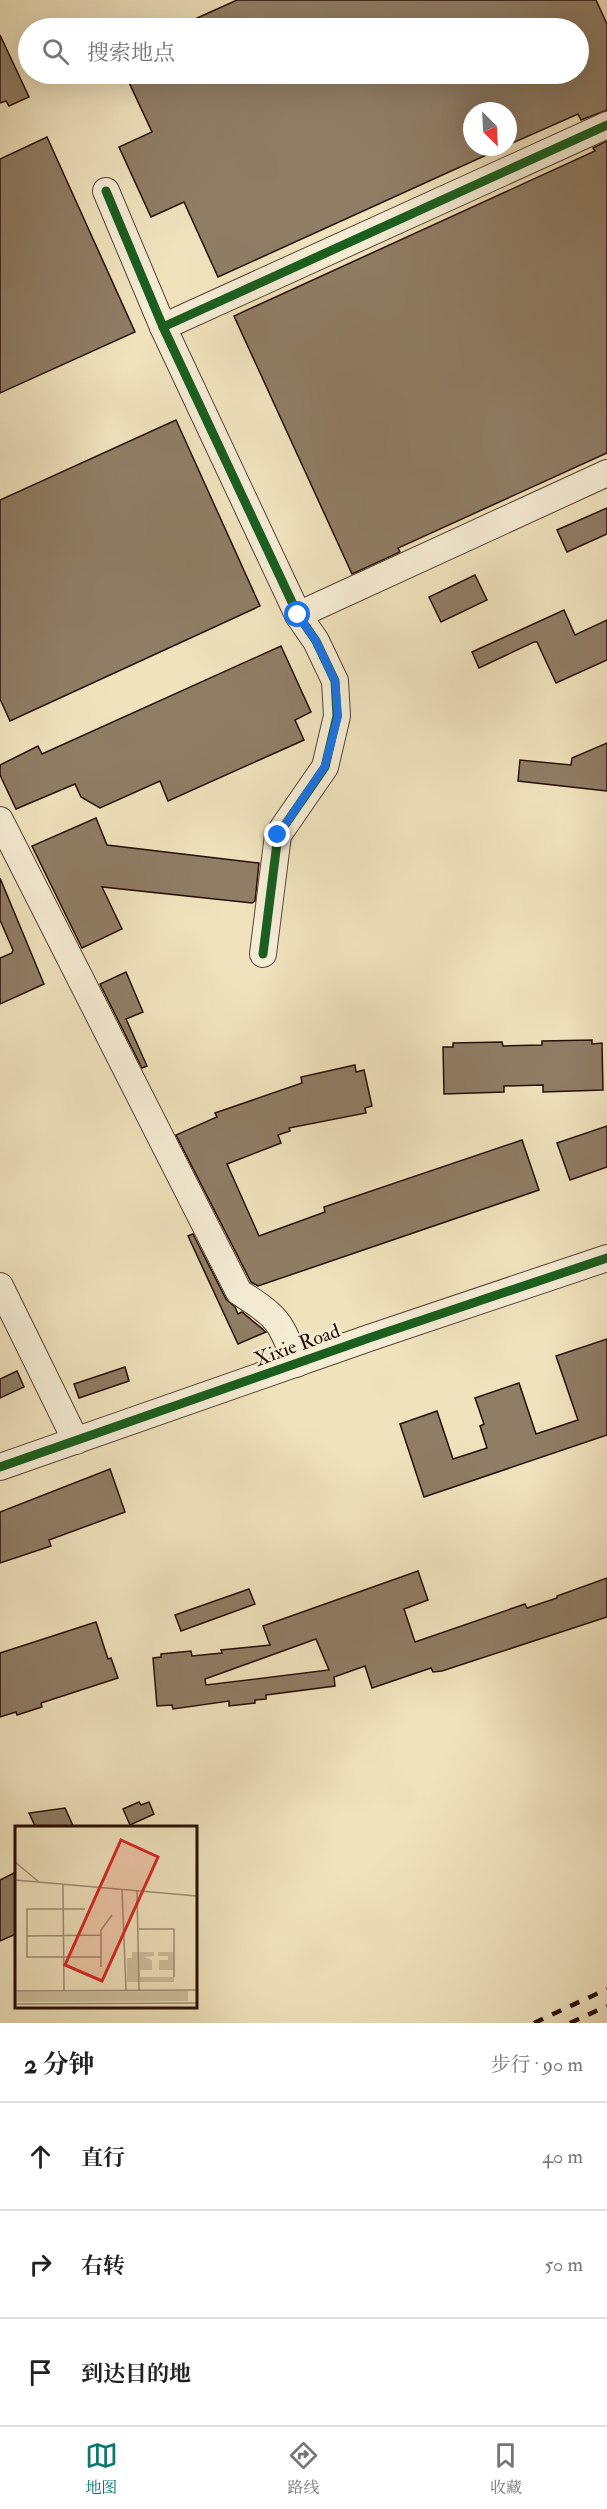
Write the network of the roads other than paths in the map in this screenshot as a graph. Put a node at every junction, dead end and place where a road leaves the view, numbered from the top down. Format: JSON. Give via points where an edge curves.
{"nodes":[{"id":1,"x":607,"y":126,"type":"edge"},
{"id":2,"x":106,"y":191,"type":"dead end"},
{"id":3,"x":164,"y":327,"type":"junction"},
{"id":4,"x":607,"y":473,"type":"edge"},
{"id":5,"x":298,"y":615,"type":"junction"},
{"id":6,"x":0,"y":820,"type":"edge"},
{"id":7,"x":263,"y":954,"type":"dead end"},
{"id":8,"x":607,"y":1258,"type":"edge"},
{"id":9,"x":0,"y":1287,"type":"edge"},
{"id":10,"x":296,"y":1364,"type":"junction"},
{"id":11,"x":76,"y":1441,"type":"junction"},
{"id":12,"x":0,"y":1467,"type":"edge"}],
"edges":[{"from":1,"to":3,"type":"street"},
{"from":2,"to":3,"type":"street"},
{"from":3,"to":5,"type":"street"},
{"from":4,"to":5,"type":"street"},
{"from":5,"to":7,"type":"street","via":[[335,681],[338,716],[325,766],[278,835]]},
{"from":6,"to":10,"type":"street","via":[[239,1292],[271,1313],[285,1332]]},
{"from":8,"to":10,"type":"street","name":"Xixie Road"},
{"from":9,"to":11,"type":"street"},
{"from":10,"to":11,"type":"street","name":"Xixie Road"},
{"from":11,"to":12,"type":"street","name":"Xixie Road"}]}
